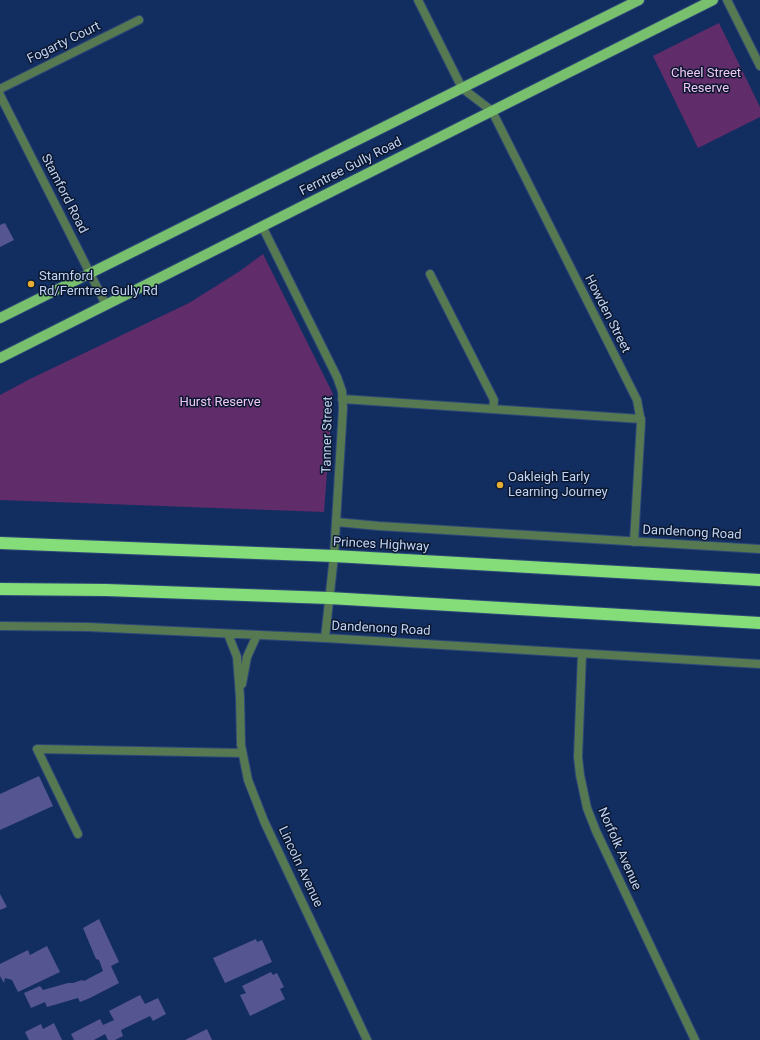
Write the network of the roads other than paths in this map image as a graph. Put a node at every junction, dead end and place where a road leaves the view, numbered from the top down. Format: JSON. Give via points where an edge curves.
{"nodes":[{"id":1,"x":418,"y":0,"type":"edge"},
{"id":2,"x":639,"y":0,"type":"edge"},
{"id":3,"x":713,"y":0,"type":"edge"},
{"id":4,"x":727,"y":0,"type":"edge"},
{"id":5,"x":139,"y":20,"type":"dead end"},
{"id":6,"x":760,"y":66,"type":"edge"},
{"id":7,"x":462,"y":88,"type":"junction"},
{"id":8,"x":0,"y":89,"type":"edge"},
{"id":9,"x":0,"y":95,"type":"edge"},
{"id":10,"x":492,"y":111,"type":"junction"},
{"id":11,"x":262,"y":226,"type":"junction"},
{"id":12,"x":90,"y":273,"type":"junction"},
{"id":13,"x":430,"y":274,"type":"dead end"},
{"id":14,"x":106,"y":305,"type":"junction"},
{"id":15,"x":0,"y":318,"type":"edge"},
{"id":16,"x":0,"y":358,"type":"edge"},
{"id":17,"x":342,"y":399,"type":"junction"},
{"id":18,"x":493,"y":409,"type":"junction"},
{"id":19,"x":640,"y":418,"type":"junction"},
{"id":20,"x":336,"y":522,"type":"junction"},
{"id":21,"x":634,"y":542,"type":"junction"},
{"id":22,"x":0,"y":543,"type":"edge"},
{"id":23,"x":760,"y":549,"type":"edge"},
{"id":24,"x":334,"y":556,"type":"junction"},
{"id":25,"x":760,"y":580,"type":"edge"},
{"id":26,"x":0,"y":589,"type":"edge"},
{"id":27,"x":329,"y":598,"type":"junction"},
{"id":28,"x":760,"y":623,"type":"edge"},
{"id":29,"x":0,"y":626,"type":"edge"},
{"id":30,"x":228,"y":634,"type":"junction"},
{"id":31,"x":257,"y":635,"type":"junction"},
{"id":32,"x":324,"y":638,"type":"junction"},
{"id":33,"x":582,"y":654,"type":"junction"},
{"id":34,"x":760,"y":664,"type":"edge"},
{"id":35,"x":240,"y":696,"type":"junction"},
{"id":36,"x":242,"y":753,"type":"junction"},
{"id":37,"x":78,"y":834,"type":"dead end"},
{"id":38,"x":368,"y":1040,"type":"edge"},
{"id":39,"x":695,"y":1040,"type":"edge"}],
"edges":[{"from":1,"to":7,"type":"street"},
{"from":2,"to":7,"type":"main road","name":"Ferntree Gully Road"},
{"from":3,"to":10,"type":"main road","name":"Ferntree Gully Road"},
{"from":4,"to":6,"type":"street"},
{"from":5,"to":8,"type":"street","name":"Fogarty Court"},
{"from":7,"to":10,"type":"street"},
{"from":7,"to":12,"type":"main road","name":"Ferntree Gully Road"},
{"from":9,"to":12,"type":"street","name":"Stamford Road"},
{"from":10,"to":11,"type":"main road","name":"Ferntree Gully Road"},
{"from":10,"to":19,"type":"street","name":"Howden Street","via":[[637,400]]},
{"from":11,"to":14,"type":"main road","name":"Ferntree Gully Road"},
{"from":11,"to":17,"type":"street","name":"Tanner Street","via":[[337,376]]},
{"from":12,"to":14,"type":"street","name":"Stamford Road"},
{"from":12,"to":15,"type":"main road","name":"Ferntree Gully Road"},
{"from":13,"to":18,"type":"street","via":[[494,400]]},
{"from":14,"to":16,"type":"main road","name":"Ferntree Gully Road"},
{"from":17,"to":18,"type":"street"},
{"from":17,"to":20,"type":"street","name":"Tanner Street"},
{"from":18,"to":19,"type":"street"},
{"from":19,"to":21,"type":"street","name":"Howden Street"},
{"from":20,"to":21,"type":"street","name":"Dandenong Road"},
{"from":20,"to":24,"type":"street","name":"Tanner Street"},
{"from":21,"to":23,"type":"street","name":"Dandenong Road"},
{"from":22,"to":24,"type":"highway","name":"Princes Highway"},
{"from":24,"to":25,"type":"highway","name":"Princes Highway"},
{"from":24,"to":27,"type":"street","name":"Tanner Street"},
{"from":26,"to":27,"type":"highway"},
{"from":27,"to":28,"type":"highway"},
{"from":27,"to":32,"type":"street","name":"Tanner Street"},
{"from":29,"to":30,"type":"street","name":"Dandenong Road","via":[[88,627]]},
{"from":30,"to":31,"type":"street","name":"Dandenong Road"},
{"from":30,"to":35,"type":"street","name":"Lincoln Avenue","via":[[237,656]]},
{"from":31,"to":32,"type":"street","name":"Dandenong Road"},
{"from":31,"to":35,"type":"street","name":"Lincoln Avenue","via":[[247,657]]},
{"from":32,"to":33,"type":"street","name":"Dandenong Road"},
{"from":33,"to":34,"type":"street","name":"Dandenong Road"},
{"from":33,"to":39,"type":"street","name":"Norfolk Avenue","via":[[578,757],[587,808]]},
{"from":35,"to":36,"type":"street","name":"Lincoln Avenue"},
{"from":36,"to":37,"type":"street","via":[[37,749]]},
{"from":36,"to":38,"type":"street","name":"Lincoln Avenue","via":[[256,803]]}]}
